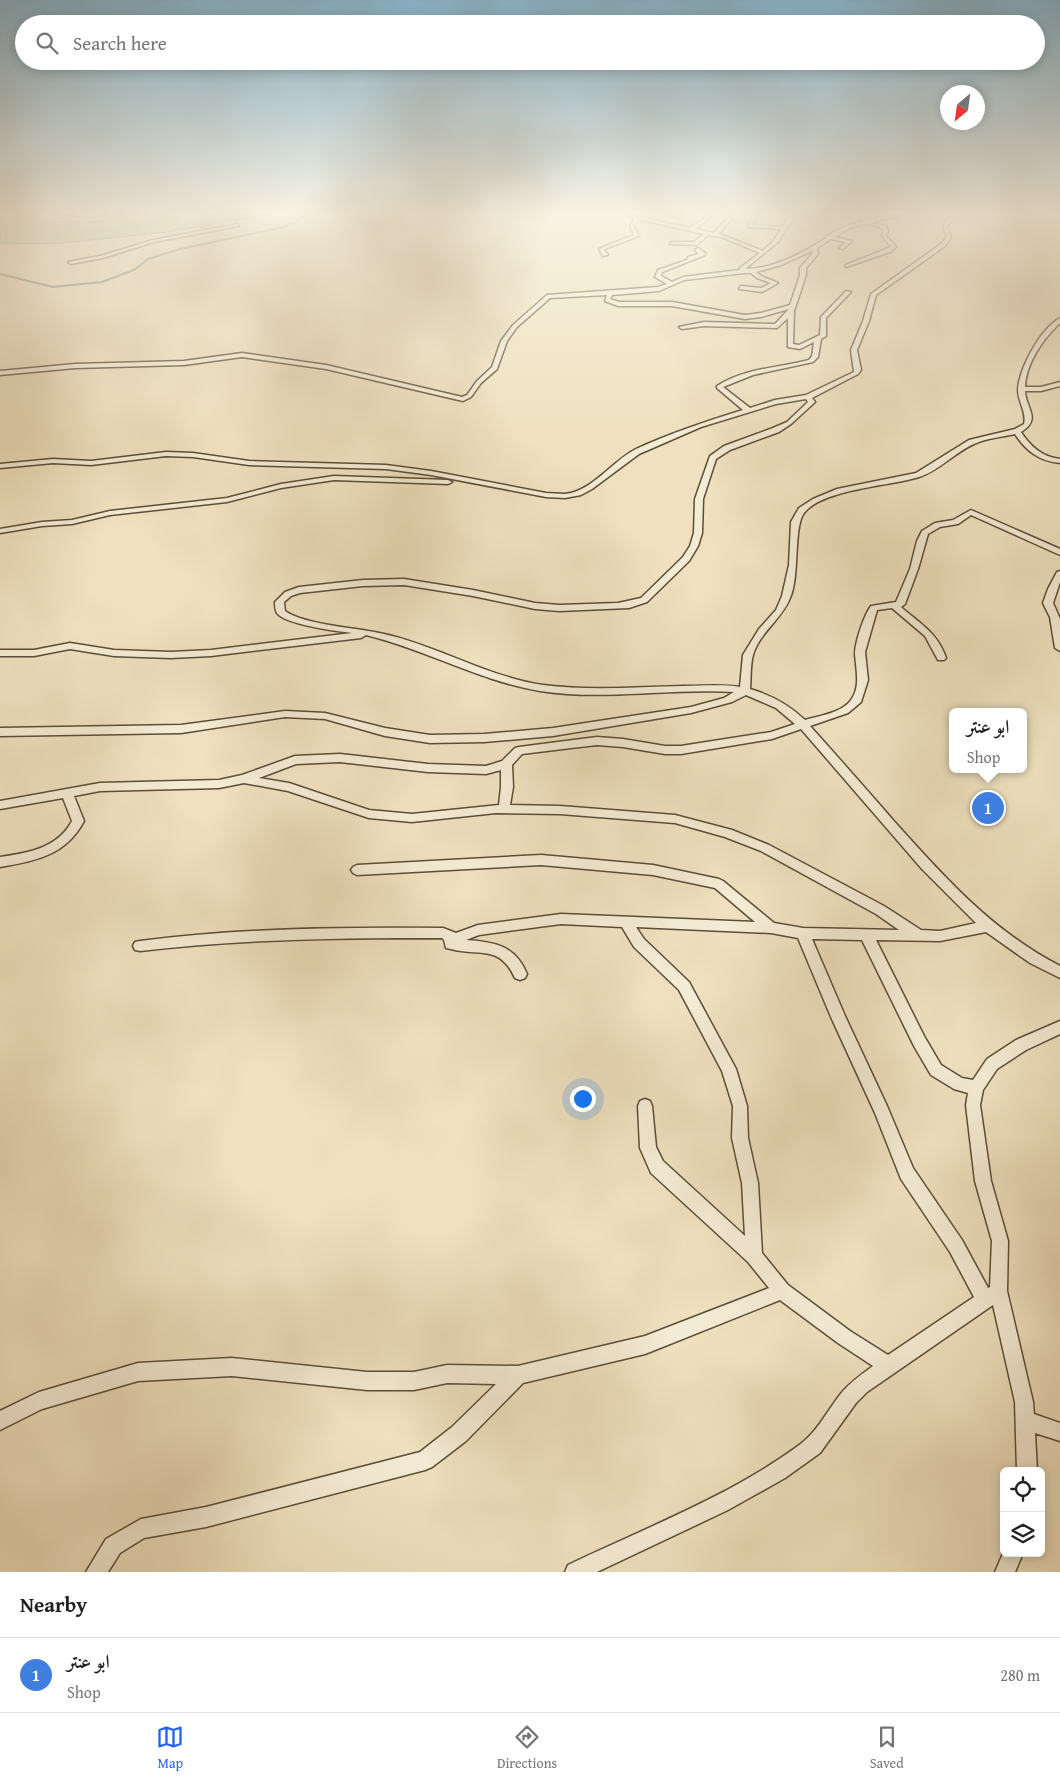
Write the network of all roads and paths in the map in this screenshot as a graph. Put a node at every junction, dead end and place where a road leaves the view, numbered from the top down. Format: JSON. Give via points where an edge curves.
{"nodes":[{"id":1,"x":663,"y":287,"type":"edge"},
{"id":2,"x":767,"y":287,"type":"edge"},
{"id":3,"x":798,"y":287,"type":"edge"},
{"id":4,"x":883,"y":287,"type":"edge"},
{"id":5,"x":741,"y":288,"type":"dead end"},
{"id":6,"x":848,"y":292,"type":"dead end"},
{"id":7,"x":610,"y":294,"type":"junction"},
{"id":8,"x":792,"y":308,"type":"junction"},
{"id":9,"x":1060,"y":320,"type":"edge"},
{"id":10,"x":682,"y":327,"type":"dead end"},
{"id":11,"x":818,"y":340,"type":"junction"},
{"id":12,"x":0,"y":373,"type":"edge"},
{"id":13,"x":1060,"y":384,"type":"edge"},
{"id":14,"x":1021,"y":389,"type":"junction"},
{"id":15,"x":808,"y":397,"type":"junction"},
{"id":16,"x":749,"y":410,"type":"junction"},
{"id":17,"x":1017,"y":431,"type":"junction"},
{"id":18,"x":1060,"y":461,"type":"edge"},
{"id":19,"x":0,"y":466,"type":"edge"},
{"id":20,"x":472,"y":482,"type":"junction"},
{"id":21,"x":0,"y":531,"type":"edge"},
{"id":22,"x":1060,"y":552,"type":"edge"},
{"id":23,"x":1060,"y":574,"type":"edge"},
{"id":24,"x":895,"y":606,"type":"junction"},
{"id":25,"x":1056,"y":610,"type":"edge"},
{"id":26,"x":373,"y":634,"type":"junction"},
{"id":27,"x":1060,"y":648,"type":"edge"},
{"id":28,"x":0,"y":653,"type":"edge"},
{"id":29,"x":941,"y":658,"type":"dead end"},
{"id":30,"x":745,"y":691,"type":"junction"},
{"id":31,"x":804,"y":724,"type":"junction"},
{"id":32,"x":0,"y":732,"type":"edge"},
{"id":33,"x":506,"y":764,"type":"junction"},
{"id":34,"x":244,"y":779,"type":"junction"},
{"id":35,"x":67,"y":792,"type":"junction"},
{"id":36,"x":0,"y":805,"type":"edge"},
{"id":37,"x":504,"y":809,"type":"junction"},
{"id":38,"x":0,"y":862,"type":"edge"},
{"id":39,"x":357,"y":870,"type":"dead end"},
{"id":40,"x":625,"y":922,"type":"junction"},
{"id":41,"x":989,"y":926,"type":"junction"},
{"id":42,"x":771,"y":928,"type":"junction"},
{"id":43,"x":803,"y":933,"type":"junction"},
{"id":44,"x":866,"y":934,"type":"junction"},
{"id":45,"x":919,"y":936,"type":"junction"},
{"id":46,"x":453,"y":938,"type":"junction"},
{"id":47,"x":140,"y":946,"type":"dead end"},
{"id":48,"x":1060,"y":972,"type":"edge"},
{"id":49,"x":520,"y":974,"type":"dead end"},
{"id":50,"x":1060,"y":1027,"type":"edge"},
{"id":51,"x":976,"y":1088,"type":"junction"},
{"id":52,"x":645,"y":1106,"type":"dead end"},
{"id":53,"x":754,"y":1256,"type":"junction"},
{"id":54,"x":782,"y":1291,"type":"junction"},
{"id":55,"x":992,"y":1295,"type":"junction"},
{"id":56,"x":888,"y":1366,"type":"junction"},
{"id":57,"x":518,"y":1375,"type":"junction"},
{"id":58,"x":0,"y":1421,"type":"edge"},
{"id":59,"x":1025,"y":1421,"type":"junction"},
{"id":60,"x":1060,"y":1432,"type":"edge"},
{"id":61,"x":1028,"y":1467,"type":"edge"},
{"id":62,"x":1011,"y":1557,"type":"edge"},
{"id":63,"x":96,"y":1572,"type":"edge"},
{"id":64,"x":575,"y":1572,"type":"edge"},
{"id":65,"x":1005,"y":1572,"type":"edge"}],
"edges":[{"from":1,"to":7,"type":"street"},
{"from":2,"to":5,"type":"street","via":[[762,290]]},
{"from":3,"to":8,"type":"street"},
{"from":4,"to":15,"type":"street","via":[[869,302],[866,322],[856,339],[853,354],[856,373]]},
{"from":6,"to":11,"type":"street","via":[[823,318],[823,334]]},
{"from":7,"to":8,"type":"street","via":[[607,300],[618,304],[672,304],[736,317],[753,317]]},
{"from":7,"to":12,"type":"street","via":[[549,296],[515,326],[504,341],[494,368],[463,399],[326,366],[242,355],[184,363],[75,366]]},
{"from":8,"to":10,"type":"street","via":[[777,326],[704,324]]},
{"from":8,"to":11,"type":"street","via":[[790,346],[800,347]]},
{"from":9,"to":14,"type":"street","via":[[1037,346]]},
{"from":11,"to":16,"type":"street","via":[[811,361],[745,376],[726,382],[719,388],[731,396],[734,403]]},
{"from":13,"to":14,"type":"street","via":[[1041,389]]},
{"from":14,"to":17,"type":"street","via":[[1029,418],[1027,425]]},
{"from":15,"to":16,"type":"street"},
{"from":15,"to":26,"type":"street","via":[[812,402],[789,422],[727,448],[714,458],[699,498],[698,533],[694,546],[686,559],[644,600],[624,606],[559,608],[438,586],[396,582],[299,590],[280,600],[281,612],[302,622]]},
{"from":16,"to":20,"type":"street","via":[[636,452],[578,493],[546,495]]},
{"from":17,"to":18,"type":"street","via":[[1043,458]]},
{"from":17,"to":30,"type":"street","via":[[972,442],[914,477],[840,491],[802,510],[796,522],[787,596],[748,655]]},
{"from":19,"to":20,"type":"street","via":[[53,461],[91,464],[160,455],[193,455],[248,463],[386,467]]},
{"from":20,"to":21,"type":"street","via":[[334,478],[281,486],[227,500],[110,512],[72,522]]},
{"from":22,"to":24,"type":"street","via":[[971,512],[925,533],[908,586],[901,602]]},
{"from":23,"to":25,"type":"street","via":[[1049,597],[1049,605]]},
{"from":24,"to":29,"type":"street","via":[[928,632]]},
{"from":24,"to":31,"type":"street","via":[[877,607],[871,612],[860,652],[863,680],[856,702],[844,711]]},
{"from":25,"to":27,"type":"street"},
{"from":26,"to":28,"type":"street","via":[[171,655],[114,653],[70,646],[34,653]]},
{"from":26,"to":30,"type":"street","via":[[537,687]]},
{"from":30,"to":31,"type":"street","via":[[779,705]]},
{"from":30,"to":32,"type":"street","via":[[691,710],[553,732],[484,738],[430,739],[385,732],[325,716],[285,714],[181,729]]},
{"from":31,"to":33,"type":"street","via":[[772,735],[699,748],[665,750],[597,741],[529,749],[519,751]]},
{"from":31,"to":41,"type":"street","via":[[920,859]]},
{"from":33,"to":34,"type":"street","via":[[486,770],[460,770],[340,758],[295,760]]},
{"from":33,"to":37,"type":"street"},
{"from":34,"to":35,"type":"street","via":[[219,784],[134,785]]},
{"from":34,"to":37,"type":"street","via":[[289,787],[370,814],[412,818]]},
{"from":35,"to":36,"type":"street"},
{"from":35,"to":38,"type":"street","via":[[78,821],[70,837],[32,856]]},
{"from":37,"to":45,"type":"street","via":[[569,810],[675,819],[728,833],[765,848],[880,910]]},
{"from":39,"to":42,"type":"street","via":[[541,860],[653,870],[719,884]]},
{"from":40,"to":42,"type":"street"},
{"from":40,"to":46,"type":"street","via":[[560,919],[478,930]]},
{"from":40,"to":53,"type":"street","via":[[639,943],[684,986],[729,1069],[740,1106],[740,1138],[750,1183]]},
{"from":41,"to":45,"type":"street","via":[[940,936]]},
{"from":41,"to":48,"type":"street","via":[[1035,961]]},
{"from":42,"to":43,"type":"street"},
{"from":43,"to":44,"type":"street"},
{"from":43,"to":55,"type":"street","via":[[908,1173]]},
{"from":44,"to":45,"type":"street"},
{"from":44,"to":51,"type":"street","via":[[918,1041],[936,1070],[959,1084]]},
{"from":46,"to":47,"type":"street","via":[[443,933],[318,934],[196,938]]},
{"from":46,"to":49,"type":"street","via":[[450,941],[455,946],[503,953],[514,959]]},
{"from":50,"to":51,"type":"street","via":[[1021,1045],[992,1064]]},
{"from":51,"to":55,"type":"street","via":[[973,1105],[982,1172],[1000,1241]]},
{"from":52,"to":53,"type":"street","via":[[648,1148],[657,1167]]},
{"from":53,"to":54,"type":"street"},
{"from":54,"to":56,"type":"street","via":[[844,1338]]},
{"from":54,"to":57,"type":"street","via":[[645,1345]]},
{"from":55,"to":56,"type":"street"},
{"from":55,"to":59,"type":"street","via":[[1024,1402]]},
{"from":56,"to":64,"type":"street","via":[[858,1389],[822,1438],[805,1453],[672,1527]]},
{"from":57,"to":58,"type":"street","via":[[447,1374],[414,1381],[367,1382],[232,1367],[138,1372],[39,1401]]},
{"from":57,"to":63,"type":"street","via":[[459,1434],[425,1460],[206,1517],[141,1528],[114,1546]]},
{"from":59,"to":60,"type":"street"},
{"from":59,"to":61,"type":"street"},
{"from":62,"to":65,"type":"street"}]}
